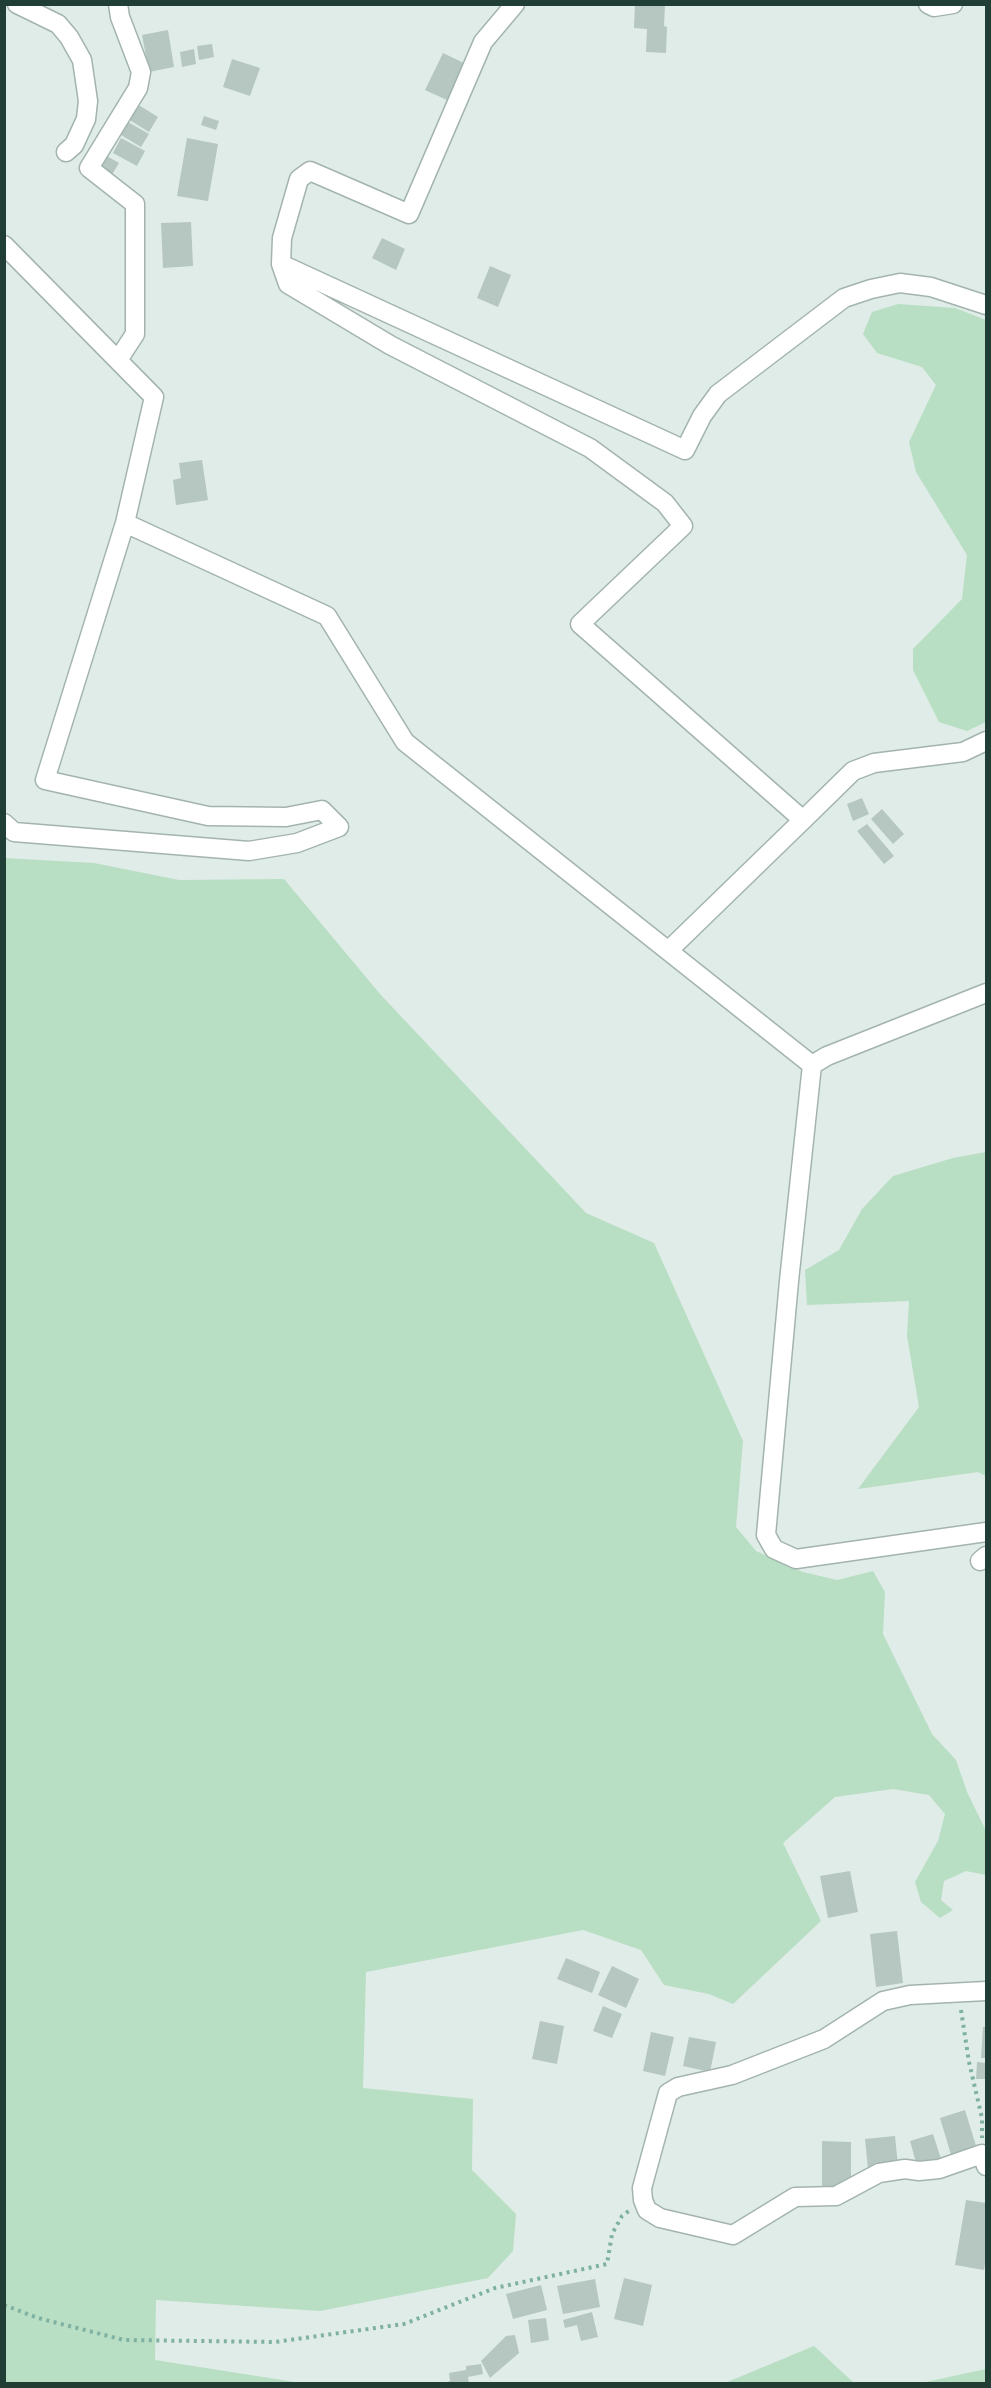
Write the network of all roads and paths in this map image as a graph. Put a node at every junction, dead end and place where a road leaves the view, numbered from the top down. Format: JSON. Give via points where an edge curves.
{"nodes":[{"id":1,"x":16,"y":4,"type":"edge"},
{"id":2,"x":118,"y":4,"type":"edge"},
{"id":3,"x":516,"y":4,"type":"edge"},
{"id":4,"x":928,"y":4,"type":"edge"},
{"id":5,"x":953,"y":4,"type":"edge"},
{"id":6,"x":66,"y":152,"type":"dead end"},
{"id":7,"x":4,"y":245,"type":"edge"},
{"id":8,"x":281,"y":264,"type":"junction"},
{"id":9,"x":987,"y":305,"type":"edge"},
{"id":10,"x":117,"y":360,"type":"junction"},
{"id":11,"x":124,"y":523,"type":"junction"},
{"id":12,"x":987,"y":741,"type":"edge"},
{"id":13,"x":803,"y":819,"type":"junction"},
{"id":14,"x":4,"y":823,"type":"edge"},
{"id":15,"x":669,"y":950,"type":"junction"},
{"id":16,"x":987,"y":993,"type":"edge"},
{"id":17,"x":812,"y":1065,"type":"junction"},
{"id":18,"x":987,"y":1532,"type":"edge"},
{"id":19,"x":959,"y":1991,"type":"junction"},
{"id":20,"x":987,"y":1991,"type":"edge"},
{"id":21,"x":984,"y":2160,"type":"edge"},
{"id":22,"x":643,"y":2200,"type":"junction"},
{"id":23,"x":4,"y":2305,"type":"edge"}],
"edges":[{"from":1,"to":6,"type":"street","via":[[58,24],[82,60],[88,101],[86,119],[74,145]]},
{"from":2,"to":10,"type":"street","via":[[141,72],[138,88],[89,168],[135,204],[135,334]]},
{"from":3,"to":8,"type":"street","via":[[483,42],[409,214],[310,171],[299,179],[282,238]]},
{"from":4,"to":5,"type":"street"},
{"from":7,"to":10,"type":"street"},
{"from":8,"to":9,"type":"street","via":[[685,450],[718,394],[844,298],[900,284],[931,287]]},
{"from":8,"to":13,"type":"street","via":[[288,285],[390,345],[590,448],[665,503],[683,526],[580,624]]},
{"from":10,"to":11,"type":"street","via":[[154,397]]},
{"from":11,"to":14,"type":"street","via":[[45,780],[208,816],[286,817],[322,810],[339,827],[297,843],[249,852],[15,832]]},
{"from":11,"to":15,"type":"street","via":[[327,616],[405,742]]},
{"from":12,"to":13,"type":"street","via":[[963,752],[874,763],[853,771]]},
{"from":13,"to":15,"type":"street"},
{"from":15,"to":17,"type":"street"},
{"from":16,"to":17,"type":"street"},
{"from":17,"to":18,"type":"street","via":[[766,1535],[774,1549],[796,1559]]},
{"from":19,"to":20,"type":"street"},
{"from":19,"to":21,"type":"path","via":[[982,2118]]},
{"from":19,"to":22,"type":"street","via":[[884,2001],[824,2039],[740,2072],[668,2093],[642,2188]]},
{"from":21,"to":22,"type":"street","via":[[939,2169],[879,2173],[836,2196],[795,2197],[733,2235],[660,2218],[647,2210]]},
{"from":22,"to":23,"type":"path","via":[[622,2216],[612,2234],[607,2264],[495,2288],[404,2324],[275,2343],[124,2340]]}]}
